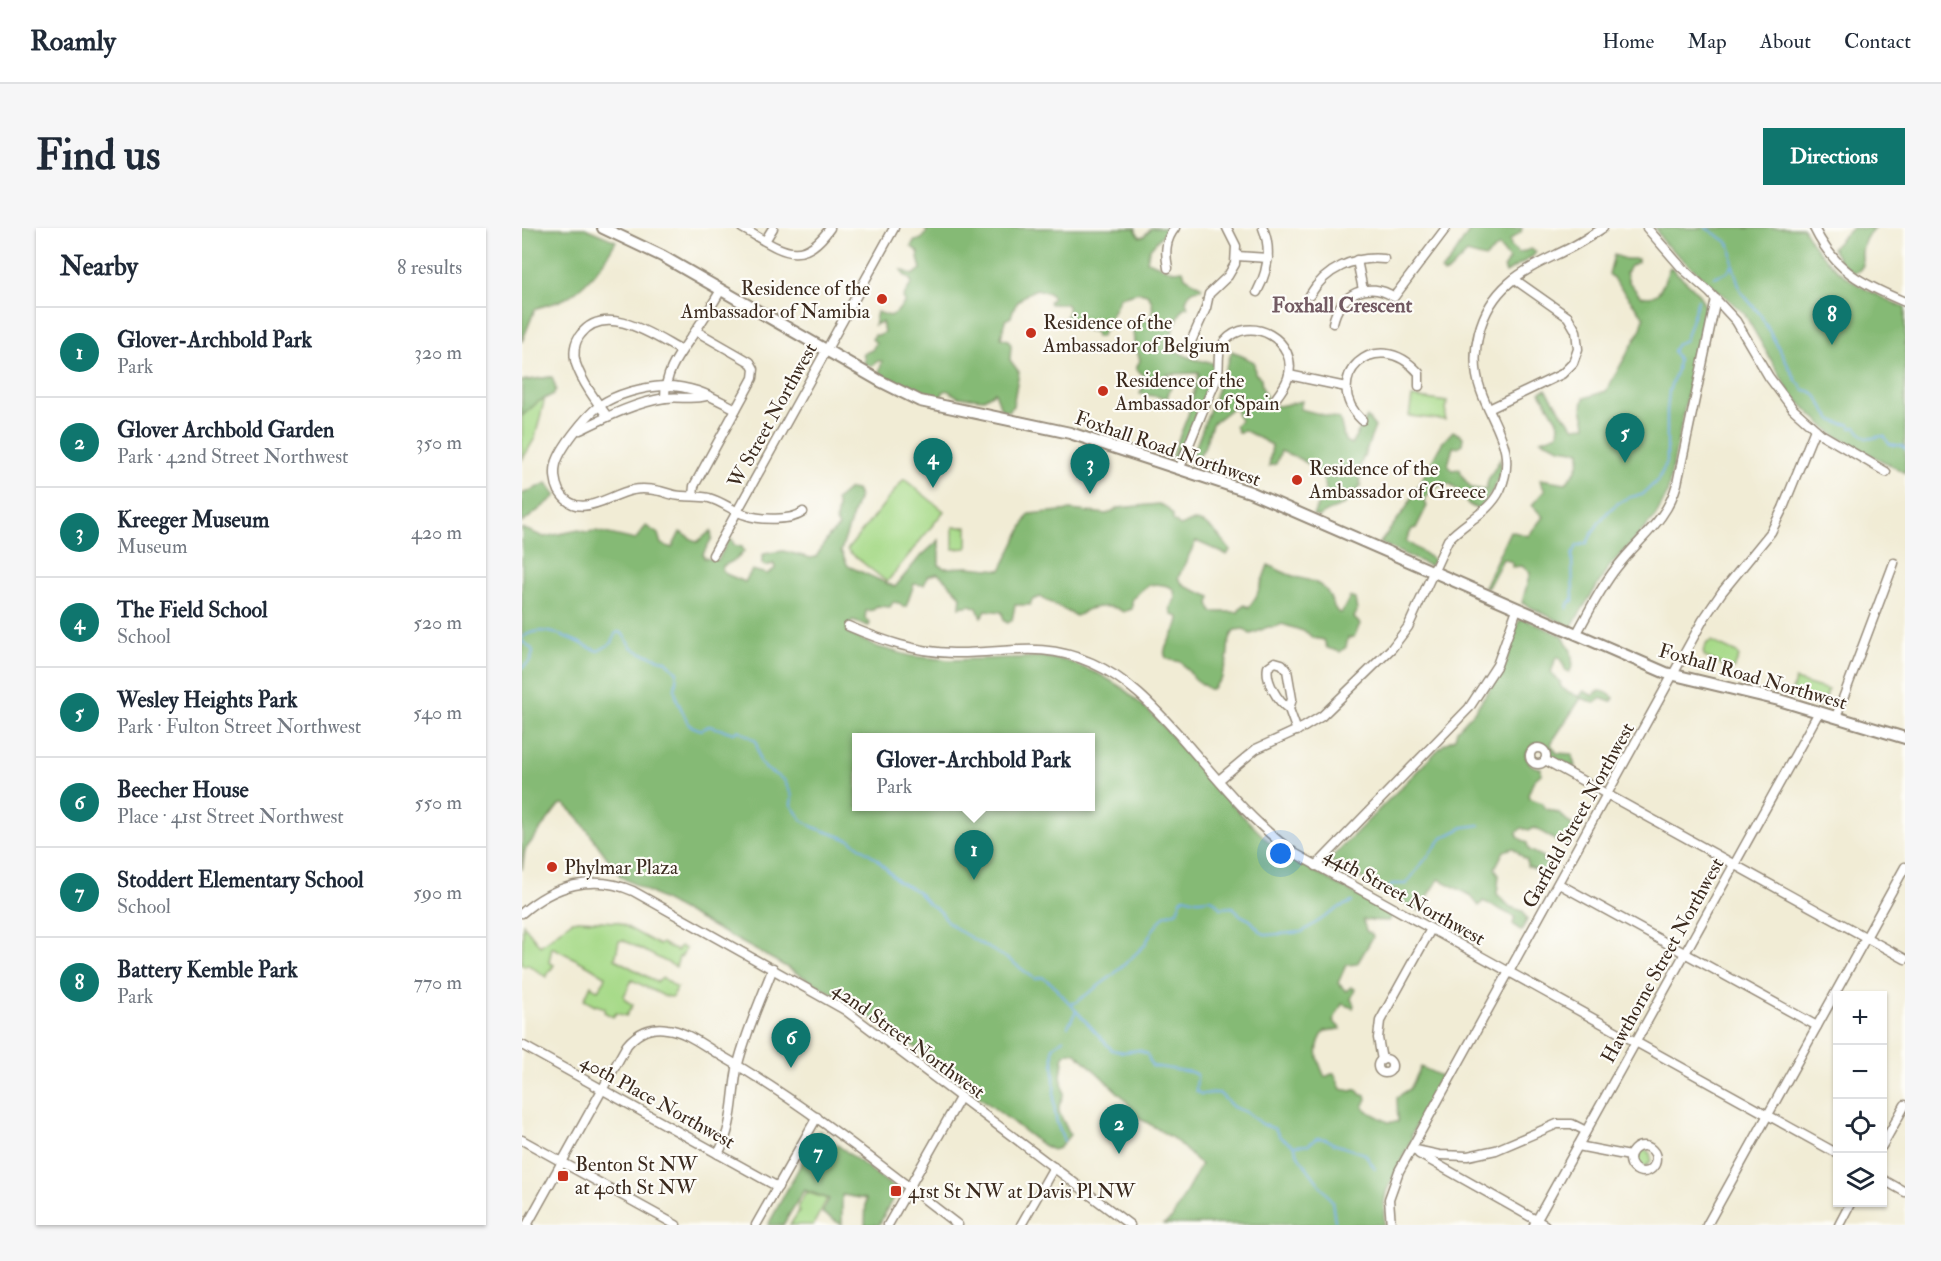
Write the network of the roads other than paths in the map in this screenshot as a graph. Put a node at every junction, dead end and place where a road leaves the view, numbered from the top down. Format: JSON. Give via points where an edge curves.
{"nodes":[{"id":1,"x":603,"y":228,"type":"edge"},
{"id":2,"x":742,"y":228,"type":"edge"},
{"id":3,"x":773,"y":228,"type":"edge"},
{"id":4,"x":830,"y":228,"type":"edge"},
{"id":5,"x":894,"y":228,"type":"edge"},
{"id":6,"x":1174,"y":228,"type":"edge"},
{"id":7,"x":1227,"y":228,"type":"edge"},
{"id":8,"x":1263,"y":228,"type":"edge"},
{"id":9,"x":1446,"y":228,"type":"edge"},
{"id":10,"x":1603,"y":228,"type":"edge"},
{"id":11,"x":1647,"y":228,"type":"edge"},
{"id":12,"x":1814,"y":228,"type":"edge"},
{"id":13,"x":765,"y":241,"type":"junction"},
{"id":14,"x":1237,"y":256,"type":"junction"},
{"id":15,"x":1268,"y":258,"type":"junction"},
{"id":16,"x":1384,"y":259,"type":"dead end"},
{"id":17,"x":1357,"y":260,"type":"junction"},
{"id":18,"x":1168,"y":268,"type":"dead end"},
{"id":19,"x":1514,"y":279,"type":"junction"},
{"id":20,"x":721,"y":290,"type":"junction"},
{"id":21,"x":1363,"y":290,"type":"junction"},
{"id":22,"x":1257,"y":292,"type":"dead end"},
{"id":23,"x":1310,"y":295,"type":"dead end"},
{"id":24,"x":1716,"y":299,"type":"junction"},
{"id":25,"x":1905,"y":302,"type":"edge"},
{"id":26,"x":1333,"y":323,"type":"dead end"},
{"id":27,"x":696,"y":331,"type":"junction"},
{"id":28,"x":1189,"y":346,"type":"dead end"},
{"id":29,"x":680,"y":350,"type":"junction"},
{"id":30,"x":825,"y":350,"type":"junction"},
{"id":31,"x":1289,"y":375,"type":"junction"},
{"id":32,"x":665,"y":386,"type":"junction"},
{"id":33,"x":1419,"y":386,"type":"dead end"},
{"id":34,"x":1346,"y":387,"type":"junction"},
{"id":35,"x":707,"y":396,"type":"junction"},
{"id":36,"x":665,"y":398,"type":"junction"},
{"id":37,"x":1273,"y":402,"type":"dead end"},
{"id":38,"x":600,"y":406,"type":"junction"},
{"id":39,"x":736,"y":409,"type":"junction"},
{"id":40,"x":1489,"y":409,"type":"junction"},
{"id":41,"x":607,"y":417,"type":"junction"},
{"id":42,"x":1362,"y":420,"type":"dead end"},
{"id":43,"x":1815,"y":429,"type":"junction"},
{"id":44,"x":577,"y":432,"type":"junction"},
{"id":45,"x":1180,"y":468,"type":"junction"},
{"id":46,"x":1886,"y":472,"type":"dead end"},
{"id":47,"x":693,"y":496,"type":"junction"},
{"id":48,"x":737,"y":511,"type":"junction"},
{"id":49,"x":803,"y":512,"type":"dead end"},
{"id":50,"x":713,"y":555,"type":"dead end"},
{"id":51,"x":1894,"y":563,"type":"dead end"},
{"id":52,"x":1433,"y":572,"type":"junction"},
{"id":53,"x":1517,"y":609,"type":"junction"},
{"id":54,"x":848,"y":626,"type":"dead end"},
{"id":55,"x":1576,"y":635,"type":"junction"},
{"id":56,"x":1674,"y":675,"type":"junction"},
{"id":57,"x":1289,"y":709,"type":"junction"},
{"id":58,"x":1819,"y":712,"type":"junction"},
{"id":59,"x":1836,"y":717,"type":"junction"},
{"id":60,"x":1297,"y":731,"type":"junction"},
{"id":61,"x":1905,"y":738,"type":"edge"},
{"id":62,"x":1545,"y":760,"type":"dead end"},
{"id":63,"x":1219,"y":780,"type":"junction"},
{"id":64,"x":1608,"y":795,"type":"junction"},
{"id":65,"x":1734,"y":864,"type":"junction"},
{"id":66,"x":1316,"y":866,"type":"junction"},
{"id":67,"x":1905,"y":867,"type":"edge"},
{"id":68,"x":1559,"y":884,"type":"junction"},
{"id":69,"x":522,"y":913,"type":"edge"},
{"id":70,"x":1431,"y":929,"type":"junction"},
{"id":71,"x":1866,"y":937,"type":"junction"},
{"id":72,"x":1684,"y":953,"type":"junction"},
{"id":73,"x":1905,"y":959,"type":"edge"},
{"id":74,"x":773,"y":968,"type":"junction"},
{"id":75,"x":1509,"y":972,"type":"junction"},
{"id":76,"x":1817,"y":1026,"type":"junction"},
{"id":77,"x":1635,"y":1042,"type":"junction"},
{"id":78,"x":522,"y":1045,"type":"edge"},
{"id":79,"x":1382,"y":1060,"type":"dead end"},
{"id":80,"x":738,"y":1065,"type":"junction"},
{"id":81,"x":602,"y":1089,"type":"junction"},
{"id":82,"x":960,"y":1098,"type":"junction"},
{"id":83,"x":1905,"y":1105,"type":"edge"},
{"id":84,"x":1768,"y":1116,"type":"junction"},
{"id":85,"x":817,"y":1117,"type":"junction"},
{"id":86,"x":1586,"y":1131,"type":"junction"},
{"id":87,"x":1887,"y":1137,"type":"edge"},
{"id":88,"x":522,"y":1140,"type":"edge"},
{"id":89,"x":1578,"y":1146,"type":"junction"},
{"id":90,"x":1411,"y":1149,"type":"junction"},
{"id":91,"x":1836,"y":1153,"type":"edge"},
{"id":92,"x":718,"y":1154,"type":"junction"},
{"id":93,"x":1630,"y":1156,"type":"dead end"},
{"id":94,"x":562,"y":1162,"type":"junction"},
{"id":95,"x":1054,"y":1167,"type":"junction"},
{"id":96,"x":1887,"y":1182,"type":"edge"},
{"id":97,"x":778,"y":1187,"type":"junction"},
{"id":98,"x":909,"y":1188,"type":"junction"},
{"id":99,"x":1905,"y":1192,"type":"edge"},
{"id":100,"x":1849,"y":1207,"type":"edge"},
{"id":101,"x":522,"y":1222,"type":"edge"},
{"id":102,"x":1535,"y":1223,"type":"edge"},
{"id":103,"x":527,"y":1225,"type":"edge"},
{"id":104,"x":676,"y":1225,"type":"edge"},
{"id":105,"x":756,"y":1225,"type":"edge"},
{"id":106,"x":888,"y":1225,"type":"edge"},
{"id":107,"x":958,"y":1225,"type":"edge"},
{"id":108,"x":1021,"y":1225,"type":"edge"},
{"id":109,"x":1130,"y":1225,"type":"edge"},
{"id":110,"x":1391,"y":1225,"type":"edge"},
{"id":111,"x":1545,"y":1225,"type":"edge"},
{"id":112,"x":1707,"y":1225,"type":"edge"},
{"id":113,"x":1839,"y":1225,"type":"edge"}],
"edges":[{"from":1,"to":20,"type":"main road","name":"Foxhall Road Northwest"},
{"from":2,"to":13,"type":"street"},
{"from":3,"to":13,"type":"street"},
{"from":4,"to":13,"type":"street","via":[[819,243],[805,252],[787,251]]},
{"from":5,"to":30,"type":"street","name":"W Street Northwest"},
{"from":6,"to":18,"type":"street","via":[[1167,240]]},
{"from":7,"to":14,"type":"street"},
{"from":8,"to":15,"type":"street"},
{"from":9,"to":21,"type":"street","via":[[1394,297],[1379,290]]},
{"from":10,"to":19,"type":"street"},
{"from":11,"to":24,"type":"street"},
{"from":12,"to":25,"type":"street","via":[[1846,272]]},
{"from":14,"to":15,"type":"street"},
{"from":14,"to":28,"type":"street","via":[[1228,276],[1209,294]]},
{"from":15,"to":22,"type":"street"},
{"from":16,"to":17,"type":"street"},
{"from":17,"to":21,"type":"street"},
{"from":17,"to":23,"type":"street","via":[[1325,276]]},
{"from":19,"to":40,"type":"street","via":[[1491,305],[1478,337],[1477,378]]},
{"from":19,"to":40,"type":"street","via":[[1568,317],[1576,331],[1578,349],[1564,373]]},
{"from":20,"to":27,"type":"street"},
{"from":20,"to":30,"type":"main road","name":"Foxhall Road Northwest"},
{"from":21,"to":26,"type":"street","via":[[1342,303]]},
{"from":24,"to":43,"type":"street","via":[[1736,321],[1784,397]]},
{"from":24,"to":55,"type":"street","via":[[1671,501],[1659,521],[1611,575]]},
{"from":27,"to":29,"type":"street"},
{"from":27,"to":39,"type":"street","via":[[753,365],[753,378]]},
{"from":29,"to":32,"type":"street"},
{"from":29,"to":38,"type":"street","via":[[648,332],[613,320],[599,320],[587,327],[575,344],[575,359]]},
{"from":30,"to":45,"type":"main road","name":"Foxhall Road Northwest","via":[[920,401],[1060,430]]},
{"from":30,"to":48,"type":"street","name":"W Street Northwest"},
{"from":31,"to":34,"type":"street"},
{"from":31,"to":37,"type":"street"},
{"from":31,"to":45,"type":"street","via":[[1288,355],[1271,335],[1248,330],[1227,339],[1219,350],[1217,375]]},
{"from":32,"to":35,"type":"street","via":[[692,388]]},
{"from":32,"to":36,"type":"street"},
{"from":32,"to":38,"type":"street","via":[[632,392]]},
{"from":33,"to":34,"type":"street","via":[[1418,372],[1402,358],[1385,353],[1368,356],[1356,364]]},
{"from":34,"to":42,"type":"street","via":[[1350,405]]},
{"from":35,"to":36,"type":"street"},
{"from":35,"to":39,"type":"street"},
{"from":36,"to":41,"type":"street"},
{"from":38,"to":41,"type":"street"},
{"from":38,"to":44,"type":"street"},
{"from":39,"to":47,"type":"street","via":[[694,486]]},
{"from":40,"to":52,"type":"street","via":[[1505,449],[1503,481],[1491,502],[1448,540]]},
{"from":41,"to":44,"type":"street"},
{"from":43,"to":46,"type":"street"},
{"from":43,"to":56,"type":"street","name":"Garfield Street Northwest","via":[[1771,532],[1716,600]]},
{"from":44,"to":47,"type":"street","via":[[558,460],[555,475],[560,492],[572,502],[587,506],[633,489]]},
{"from":45,"to":52,"type":"main road","name":"Foxhall Road Northwest","via":[[1252,493]]},
{"from":47,"to":48,"type":"street","via":[[715,500]]},
{"from":48,"to":49,"type":"street","via":[[747,516],[788,519]]},
{"from":48,"to":50,"type":"street","name":"W Street Northwest"},
{"from":51,"to":59,"type":"street"},
{"from":52,"to":53,"type":"main road","name":"Foxhall Road Northwest"},
{"from":52,"to":60,"type":"street","via":[[1408,627],[1396,643],[1329,710]]},
{"from":53,"to":55,"type":"main road","name":"Foxhall Road Northwest"},
{"from":53,"to":66,"type":"street","via":[[1496,668],[1469,708]]},
{"from":54,"to":63,"type":"street","name":"44th Street Northwest","via":[[883,641],[923,650],[962,653],[1038,649],[1090,662],[1141,695]]},
{"from":55,"to":56,"type":"main road","name":"Foxhall Road Northwest"},
{"from":56,"to":58,"type":"main road","name":"Foxhall Road Northwest"},
{"from":56,"to":64,"type":"street","name":"Garfield Street Northwest"},
{"from":57,"to":57,"type":"street","via":[[1292,699],[1287,670],[1275,662],[1269,665],[1267,675],[1281,704]]},
{"from":57,"to":60,"type":"street"},
{"from":58,"to":59,"type":"main road","name":"Foxhall Road Northwest"},
{"from":58,"to":65,"type":"street","name":"Hawthorne Street Northwest"},
{"from":59,"to":61,"type":"main road","name":"Foxhall Road Northwest"},
{"from":60,"to":63,"type":"street","via":[[1256,749]]},
{"from":62,"to":64,"type":"street"},
{"from":63,"to":66,"type":"street","name":"44th Street Northwest","via":[[1269,833]]},
{"from":64,"to":65,"type":"street"},
{"from":64,"to":68,"type":"street","name":"Garfield Street Northwest"},
{"from":65,"to":71,"type":"street"},
{"from":65,"to":72,"type":"street","name":"Hawthorne Street Northwest"},
{"from":66,"to":70,"type":"street","name":"44th Street Northwest"},
{"from":67,"to":71,"type":"street"},
{"from":68,"to":72,"type":"street"},
{"from":68,"to":75,"type":"street","name":"Garfield Street Northwest"},
{"from":69,"to":74,"type":"street","name":"42nd Street Northwest","via":[[553,891],[569,885],[611,884],[633,891]]},
{"from":70,"to":75,"type":"street","name":"44th Street Northwest"},
{"from":70,"to":79,"type":"street","via":[[1380,1021],[1377,1038]]},
{"from":71,"to":73,"type":"street"},
{"from":71,"to":76,"type":"street"},
{"from":72,"to":76,"type":"street"},
{"from":72,"to":77,"type":"street","name":"Hawthorne Street Northwest"},
{"from":74,"to":80,"type":"street"},
{"from":74,"to":82,"type":"street","name":"42nd Street Northwest","via":[[845,1010]]},
{"from":75,"to":77,"type":"street","name":"44th Street Northwest"},
{"from":75,"to":90,"type":"street","name":"Garfield Street Northwest"},
{"from":76,"to":84,"type":"street"},
{"from":77,"to":84,"type":"street","name":"44th Street Northwest"},
{"from":77,"to":86,"type":"street","name":"Hawthorne Street Northwest"},
{"from":78,"to":81,"type":"street","name":"40th Place Northwest"},
{"from":80,"to":81,"type":"street","via":[[672,1029],[657,1028],[635,1037],[627,1045]]},
{"from":80,"to":85,"type":"street"},
{"from":80,"to":92,"type":"street","via":[[729,1129]]},
{"from":81,"to":92,"type":"street","name":"40th Place Northwest"},
{"from":81,"to":94,"type":"street"},
{"from":82,"to":95,"type":"street","name":"42nd Street Northwest"},
{"from":82,"to":98,"type":"street"},
{"from":83,"to":87,"type":"street"},
{"from":84,"to":91,"type":"street","name":"44th Street Northwest"},
{"from":84,"to":112,"type":"street"},
{"from":85,"to":97,"type":"street"},
{"from":85,"to":98,"type":"street"},
{"from":86,"to":89,"type":"street","name":"Hawthorne Street Northwest"},
{"from":86,"to":90,"type":"street","via":[[1572,1124],[1557,1124],[1472,1156]]},
{"from":88,"to":94,"type":"street"},
{"from":89,"to":93,"type":"street"},
{"from":89,"to":102,"type":"street","name":"Hawthorne Street Northwest"},
{"from":90,"to":102,"type":"street"},
{"from":90,"to":110,"type":"street","name":"Garfield Street Northwest","via":[[1390,1193]]},
{"from":92,"to":97,"type":"street","name":"40th Place Northwest"},
{"from":94,"to":103,"type":"street"},
{"from":94,"to":104,"type":"street"},
{"from":95,"to":108,"type":"street"},
{"from":95,"to":109,"type":"street","name":"42nd Street Northwest"},
{"from":96,"to":99,"type":"street"},
{"from":97,"to":105,"type":"street"},
{"from":98,"to":106,"type":"street"},
{"from":98,"to":107,"type":"street"},
{"from":100,"to":113,"type":"street"},
{"from":101,"to":103,"type":"street"},
{"from":102,"to":111,"type":"street"}]}
